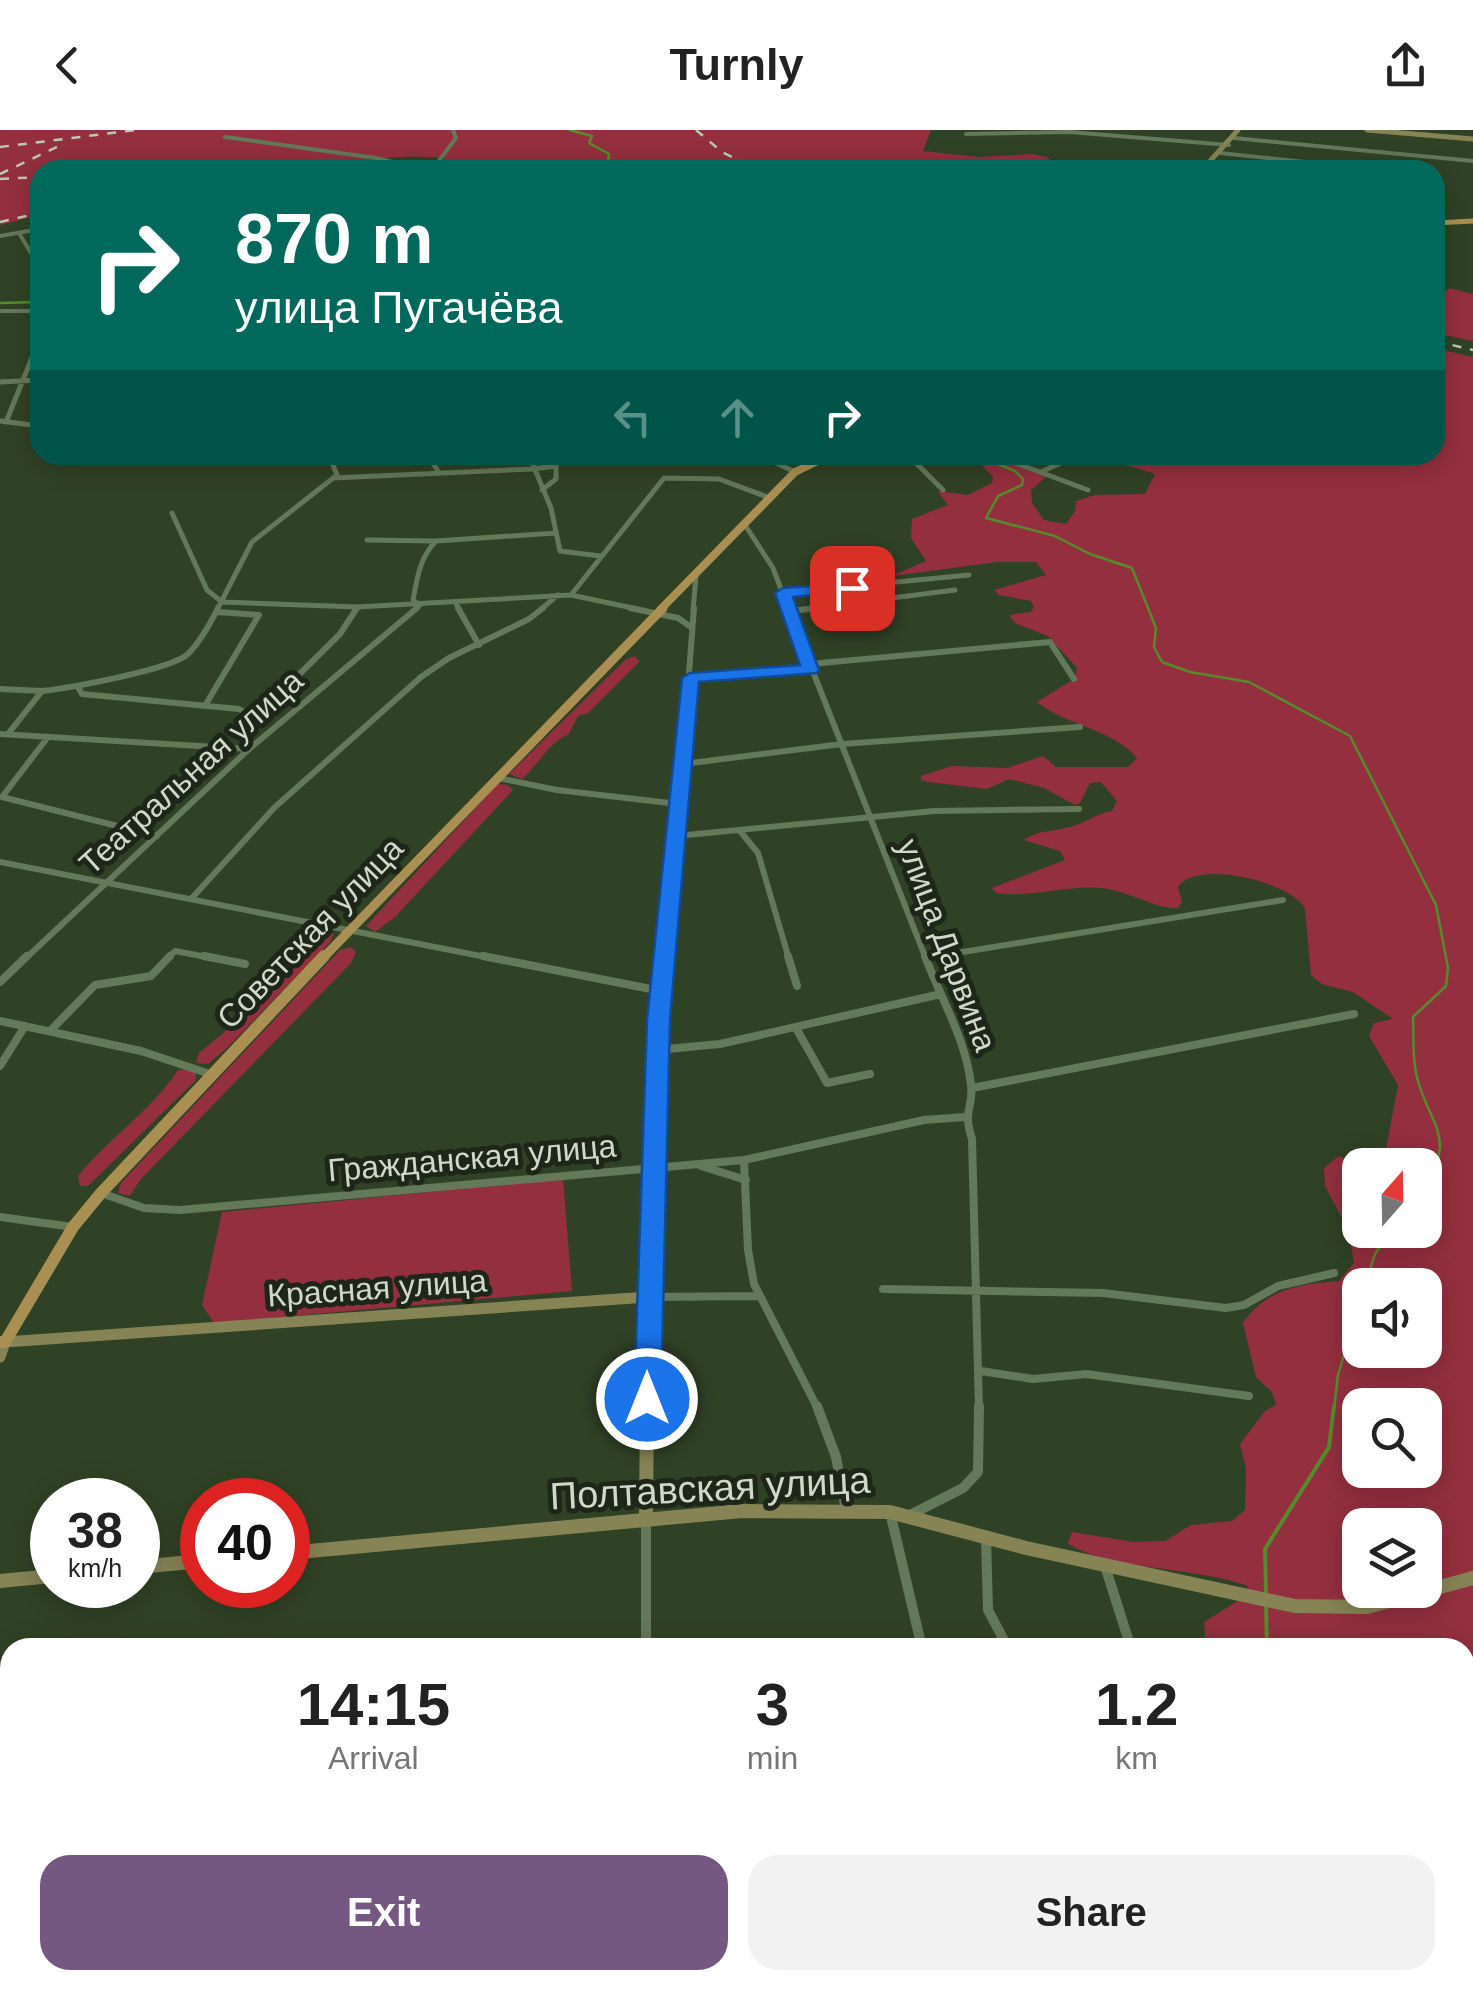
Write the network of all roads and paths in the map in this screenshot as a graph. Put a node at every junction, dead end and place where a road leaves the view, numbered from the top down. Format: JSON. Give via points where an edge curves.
{"nodes":[{"id":1,"x":453,"y":130,"type":"edge"},
{"id":2,"x":1238,"y":130,"type":"edge"},
{"id":3,"x":1366,"y":130,"type":"edge"},
{"id":4,"x":966,"y":134,"type":"dead end"},
{"id":5,"x":225,"y":138,"type":"dead end"},
{"id":6,"x":1234,"y":138,"type":"junction"},
{"id":7,"x":1473,"y":139,"type":"edge"},
{"id":8,"x":1229,"y":145,"type":"junction"},
{"id":9,"x":1220,"y":153,"type":"junction"},
{"id":10,"x":385,"y":160,"type":"edge"},
{"id":11,"x":444,"y":160,"type":"edge"},
{"id":12,"x":1213,"y":160,"type":"edge"},
{"id":13,"x":1287,"y":160,"type":"edge"},
{"id":14,"x":1473,"y":162,"type":"edge"},
{"id":15,"x":1473,"y":221,"type":"edge"},
{"id":16,"x":1445,"y":222,"type":"edge"},
{"id":17,"x":30,"y":231,"type":"edge"},
{"id":18,"x":19,"y":233,"type":"junction"},
{"id":19,"x":0,"y":236,"type":"edge"},
{"id":20,"x":30,"y":251,"type":"edge"},
{"id":21,"x":30,"y":310,"type":"edge"},
{"id":22,"x":0,"y":311,"type":"edge"},
{"id":23,"x":30,"y":365,"type":"edge"},
{"id":24,"x":24,"y":381,"type":"junction"},
{"id":25,"x":30,"y":381,"type":"edge"},
{"id":26,"x":0,"y":382,"type":"edge"},
{"id":27,"x":3,"y":422,"type":"edge"},
{"id":28,"x":30,"y":425,"type":"edge"},
{"id":29,"x":335,"y":465,"type":"edge"},
{"id":30,"x":434,"y":465,"type":"edge"},
{"id":31,"x":531,"y":465,"type":"edge"},
{"id":32,"x":776,"y":465,"type":"edge"},
{"id":33,"x":809,"y":465,"type":"edge"},
{"id":34,"x":918,"y":465,"type":"edge"},
{"id":35,"x":1022,"y":465,"type":"edge"},
{"id":36,"x":1056,"y":465,"type":"edge"},
{"id":37,"x":556,"y":466,"type":"joint"},
{"id":38,"x":532,"y":469,"type":"junction"},
{"id":39,"x":795,"y":472,"type":"junction"},
{"id":40,"x":1041,"y":472,"type":"junction"},
{"id":41,"x":439,"y":473,"type":"junction"},
{"id":42,"x":330,"y":478,"type":"junction"},
{"id":43,"x":542,"y":490,"type":"junction"},
{"id":44,"x":942,"y":490,"type":"dead end"},
{"id":45,"x":1088,"y":490,"type":"dead end"},
{"id":46,"x":770,"y":498,"type":"junction"},
{"id":47,"x":172,"y":512,"type":"dead end"},
{"id":48,"x":744,"y":525,"type":"junction"},
{"id":49,"x":556,"y":533,"type":"junction"},
{"id":50,"x":367,"y":540,"type":"dead end"},
{"id":51,"x":436,"y":541,"type":"junction"},
{"id":52,"x":600,"y":556,"type":"junction"},
{"id":53,"x":969,"y":574,"type":"dead end"},
{"id":54,"x":696,"y":576,"type":"junction"},
{"id":55,"x":955,"y":590,"type":"dead end"},
{"id":56,"x":783,"y":593,"type":"junction"},
{"id":57,"x":558,"y":595,"type":"junction"},
{"id":58,"x":571,"y":595,"type":"junction"},
{"id":59,"x":222,"y":602,"type":"junction"},
{"id":60,"x":455,"y":602,"type":"junction"},
{"id":61,"x":420,"y":605,"type":"junction"},
{"id":62,"x":357,"y":607,"type":"junction"},
{"id":63,"x":791,"y":611,"type":"junction"},
{"id":64,"x":216,"y":612,"type":"junction"},
{"id":65,"x":658,"y":612,"type":"junction"},
{"id":66,"x":691,"y":628,"type":"junction"},
{"id":67,"x":479,"y":645,"type":"junction"},
{"id":68,"x":810,"y":667,"type":"junction"},
{"id":69,"x":690,"y":678,"type":"junction"},
{"id":70,"x":1074,"y":679,"type":"dead end"},
{"id":71,"x":78,"y":687,"type":"junction"},
{"id":72,"x":0,"y":690,"type":"edge"},
{"id":73,"x":42,"y":690,"type":"junction"},
{"id":74,"x":206,"y":704,"type":"junction"},
{"id":75,"x":1080,"y":727,"type":"dead end"},
{"id":76,"x":4,"y":734,"type":"edge"},
{"id":77,"x":48,"y":737,"type":"junction"},
{"id":78,"x":842,"y":744,"type":"junction"},
{"id":79,"x":249,"y":749,"type":"junction"},
{"id":80,"x":682,"y":764,"type":"junction"},
{"id":81,"x":498,"y":778,"type":"junction"},
{"id":82,"x":1,"y":798,"type":"edge"},
{"id":83,"x":678,"y":804,"type":"junction"},
{"id":84,"x":1079,"y":810,"type":"dead end"},
{"id":85,"x":870,"y":813,"type":"junction"},
{"id":86,"x":740,"y":831,"type":"junction"},
{"id":87,"x":157,"y":836,"type":"junction"},
{"id":88,"x":676,"y":836,"type":"junction"},
{"id":89,"x":0,"y":862,"type":"edge"},
{"id":90,"x":107,"y":883,"type":"junction"},
{"id":91,"x":191,"y":899,"type":"junction"},
{"id":92,"x":1283,"y":900,"type":"dead end"},
{"id":93,"x":347,"y":932,"type":"junction"},
{"id":94,"x":926,"y":958,"type":"junction"},
{"id":95,"x":245,"y":964,"type":"dead end"},
{"id":96,"x":0,"y":982,"type":"edge"},
{"id":97,"x":796,"y":986,"type":"dead end"},
{"id":98,"x":660,"y":990,"type":"junction"},
{"id":99,"x":941,"y":994,"type":"junction"},
{"id":100,"x":1354,"y":1014,"type":"dead end"},
{"id":101,"x":0,"y":1021,"type":"edge"},
{"id":102,"x":26,"y":1026,"type":"junction"},
{"id":103,"x":796,"y":1028,"type":"junction"},
{"id":104,"x":50,"y":1030,"type":"junction"},
{"id":105,"x":657,"y":1050,"type":"junction"},
{"id":106,"x":0,"y":1066,"type":"edge"},
{"id":107,"x":213,"y":1074,"type":"junction"},
{"id":108,"x":870,"y":1074,"type":"dead end"},
{"id":109,"x":972,"y":1088,"type":"junction"},
{"id":110,"x":965,"y":1117,"type":"junction"},
{"id":111,"x":744,"y":1160,"type":"junction"},
{"id":112,"x":697,"y":1164,"type":"junction"},
{"id":113,"x":653,"y":1167,"type":"junction"},
{"id":114,"x":746,"y":1180,"type":"junction"},
{"id":115,"x":101,"y":1193,"type":"junction"},
{"id":116,"x":0,"y":1218,"type":"edge"},
{"id":117,"x":73,"y":1227,"type":"junction"},
{"id":118,"x":1334,"y":1274,"type":"dead end"},
{"id":119,"x":883,"y":1289,"type":"dead end"},
{"id":120,"x":974,"y":1289,"type":"junction"},
{"id":121,"x":758,"y":1296,"type":"junction"},
{"id":122,"x":648,"y":1297,"type":"junction"},
{"id":123,"x":2,"y":1347,"type":"edge"},
{"id":124,"x":981,"y":1372,"type":"junction"},
{"id":125,"x":1249,"y":1396,"type":"dead end"},
{"id":126,"x":847,"y":1512,"type":"junction"},
{"id":127,"x":890,"y":1512,"type":"junction"},
{"id":128,"x":910,"y":1514,"type":"junction"},
{"id":129,"x":646,"y":1518,"type":"junction"},
{"id":130,"x":986,"y":1538,"type":"junction"},
{"id":131,"x":310,"y":1551,"type":"edge"},
{"id":132,"x":1105,"y":1566,"type":"junction"},
{"id":133,"x":30,"y":1578,"type":"edge"},
{"id":134,"x":1473,"y":1578,"type":"edge"},
{"id":135,"x":0,"y":1581,"type":"edge"},
{"id":136,"x":646,"y":1638,"type":"edge"},
{"id":137,"x":920,"y":1638,"type":"edge"},
{"id":138,"x":1003,"y":1638,"type":"edge"},
{"id":139,"x":1129,"y":1638,"type":"edge"}],
"edges":[{"from":1,"to":11,"type":"street","via":[[456,138]]},
{"from":2,"to":6,"type":"street"},
{"from":3,"to":7,"type":"street"},
{"from":4,"to":8,"type":"street","via":[[1052,132]]},
{"from":5,"to":10,"type":"street"},
{"from":6,"to":8,"type":"street"},
{"from":6,"to":14,"type":"street"},
{"from":8,"to":9,"type":"street"},
{"from":9,"to":12,"type":"street"},
{"from":9,"to":13,"type":"street"},
{"from":15,"to":16,"type":"main road"},
{"from":17,"to":18,"type":"street"},
{"from":18,"to":19,"type":"street"},
{"from":18,"to":20,"type":"street"},
{"from":21,"to":22,"type":"street"},
{"from":23,"to":24,"type":"street"},
{"from":24,"to":25,"type":"street"},
{"from":24,"to":26,"type":"street"},
{"from":24,"to":27,"type":"street"},
{"from":27,"to":28,"type":"street"},
{"from":29,"to":42,"type":"street"},
{"from":30,"to":41,"type":"street"},
{"from":31,"to":38,"type":"street"},
{"from":32,"to":39,"type":"street"},
{"from":33,"to":39,"type":"main road","name":"Советская улица"},
{"from":34,"to":44,"type":"street"},
{"from":35,"to":40,"type":"street"},
{"from":36,"to":40,"type":"street"},
{"from":37,"to":38,"type":"street"},
{"from":37,"to":43,"type":"street","via":[[556,479]]},
{"from":38,"to":41,"type":"street"},
{"from":38,"to":43,"type":"street"},
{"from":39,"to":46,"type":"main road","name":"Советская улица"},
{"from":40,"to":45,"type":"street"},
{"from":41,"to":42,"type":"street"},
{"from":42,"to":59,"type":"street","via":[[252,542]]},
{"from":43,"to":49,"type":"street"},
{"from":46,"to":48,"type":"main road","name":"Советская улица"},
{"from":46,"to":52,"type":"street","via":[[716,479],[664,478]]},
{"from":47,"to":59,"type":"street","via":[[207,590]]},
{"from":48,"to":54,"type":"main road","name":"Советская улица"},
{"from":48,"to":56,"type":"street","name":"улица Дарвина"},
{"from":49,"to":51,"type":"street"},
{"from":49,"to":52,"type":"street","via":[[560,551]]},
{"from":50,"to":51,"type":"street"},
{"from":51,"to":61,"type":"street","via":[[426,548],[413,600]]},
{"from":52,"to":58,"type":"street"},
{"from":53,"to":56,"type":"street"},
{"from":54,"to":65,"type":"main road","name":"Советская улица"},
{"from":54,"to":66,"type":"street"},
{"from":55,"to":63,"type":"street"},
{"from":56,"to":63,"type":"street","name":"улица Дарвина"},
{"from":57,"to":58,"type":"street"},
{"from":57,"to":60,"type":"street"},
{"from":57,"to":67,"type":"street"},
{"from":58,"to":65,"type":"street"},
{"from":59,"to":62,"type":"street"},
{"from":59,"to":64,"type":"street"},
{"from":60,"to":61,"type":"street"},
{"from":60,"to":67,"type":"street"},
{"from":61,"to":62,"type":"street"},
{"from":61,"to":79,"type":"street","name":"Театральная улица"},
{"from":62,"to":74,"type":"street","via":[[340,634],[254,718]]},
{"from":63,"to":68,"type":"street","name":"улица Дарвина"},
{"from":64,"to":71,"type":"street","via":[[185,658]]},
{"from":64,"to":74,"type":"street","via":[[258,615]]},
{"from":65,"to":66,"type":"street"},
{"from":65,"to":81,"type":"main road","name":"Советская улица"},
{"from":66,"to":69,"type":"street"},
{"from":67,"to":91,"type":"street","via":[[420,677],[274,808]]},
{"from":68,"to":69,"type":"street"},
{"from":68,"to":70,"type":"street","via":[[1050,642]]},
{"from":68,"to":78,"type":"street","name":"улица Дарвина"},
{"from":69,"to":80,"type":"street"},
{"from":71,"to":73,"type":"street"},
{"from":71,"to":74,"type":"street","via":[[102,697]]},
{"from":72,"to":73,"type":"street"},
{"from":73,"to":76,"type":"street"},
{"from":75,"to":78,"type":"street"},
{"from":76,"to":77,"type":"street"},
{"from":77,"to":79,"type":"street"},
{"from":77,"to":82,"type":"street"},
{"from":78,"to":80,"type":"street"},
{"from":78,"to":85,"type":"street","name":"улица Дарвина"},
{"from":79,"to":87,"type":"street","name":"Театральная улица"},
{"from":80,"to":83,"type":"street"},
{"from":81,"to":83,"type":"street"},
{"from":81,"to":93,"type":"main road","name":"Советская улица"},
{"from":82,"to":87,"type":"street"},
{"from":83,"to":88,"type":"street"},
{"from":84,"to":85,"type":"street"},
{"from":85,"to":86,"type":"street"},
{"from":85,"to":94,"type":"street","name":"улица Дарвина"},
{"from":86,"to":88,"type":"street"},
{"from":86,"to":97,"type":"street","via":[[758,852]]},
{"from":87,"to":90,"type":"street","name":"Театральная улица"},
{"from":88,"to":98,"type":"street"},
{"from":89,"to":90,"type":"street"},
{"from":90,"to":91,"type":"street"},
{"from":90,"to":96,"type":"street","name":"Театральная улица"},
{"from":91,"to":93,"type":"street"},
{"from":92,"to":94,"type":"street"},
{"from":93,"to":98,"type":"street"},
{"from":93,"to":107,"type":"main road","name":"Советская улица"},
{"from":94,"to":99,"type":"street","name":"улица Дарвина"},
{"from":95,"to":104,"type":"street","via":[[175,952],[151,976],[94,985]]},
{"from":98,"to":105,"type":"street"},
{"from":99,"to":103,"type":"street"},
{"from":99,"to":109,"type":"street","name":"улица Дарвина"},
{"from":100,"to":109,"type":"street"},
{"from":101,"to":102,"type":"street"},
{"from":102,"to":104,"type":"street"},
{"from":102,"to":106,"type":"street"},
{"from":103,"to":105,"type":"street"},
{"from":103,"to":108,"type":"street","via":[[828,1084]]},
{"from":104,"to":107,"type":"street"},
{"from":105,"to":113,"type":"street"},
{"from":107,"to":115,"type":"main road","name":"Советская улица"},
{"from":109,"to":110,"type":"street","name":"улица Дарвина"},
{"from":110,"to":111,"type":"street","name":"Гражданская улица"},
{"from":110,"to":120,"type":"street","name":"улица Дарвина","via":[[972,1139]]},
{"from":111,"to":112,"type":"street","name":"Гражданская улица"},
{"from":111,"to":114,"type":"street"},
{"from":112,"to":113,"type":"street","name":"Гражданская улица"},
{"from":112,"to":114,"type":"street"},
{"from":113,"to":115,"type":"street","name":"Гражданская улица","via":[[180,1210],[144,1208]]},
{"from":113,"to":122,"type":"street"},
{"from":114,"to":121,"type":"street"},
{"from":115,"to":117,"type":"main road","name":"Советская улица"},
{"from":116,"to":117,"type":"street"},
{"from":117,"to":123,"type":"main road","name":"Советская улица"},
{"from":118,"to":120,"type":"street","via":[[1288,1283],[1226,1308],[1140,1296]]},
{"from":119,"to":120,"type":"street"},
{"from":120,"to":124,"type":"street","name":"улица Дарвина"},
{"from":121,"to":122,"type":"street","name":"Красная улица"},
{"from":121,"to":126,"type":"street","via":[[822,1418]]},
{"from":122,"to":123,"type":"street","name":"Красная улица"},
{"from":122,"to":129,"type":"street"},
{"from":124,"to":125,"type":"street","via":[[1033,1379],[1086,1374]]},
{"from":124,"to":128,"type":"street","name":"улица Дарвина","via":[[978,1472],[963,1488]]},
{"from":126,"to":127,"type":"street","name":"Полтавская улица"},
{"from":126,"to":129,"type":"street","name":"Полтавская улица"},
{"from":127,"to":128,"type":"street","name":"Полтавская улица"},
{"from":127,"to":137,"type":"street"},
{"from":128,"to":130,"type":"street","name":"Полтавская улица"},
{"from":129,"to":131,"type":"street","name":"Полтавская улица"},
{"from":129,"to":136,"type":"street"},
{"from":130,"to":132,"type":"street","name":"Полтавская улица"},
{"from":130,"to":138,"type":"street","via":[[988,1610]]},
{"from":132,"to":134,"type":"street","name":"Полтавская улица","via":[[1295,1606],[1367,1607]]},
{"from":132,"to":139,"type":"street"},
{"from":133,"to":135,"type":"street"}]}
